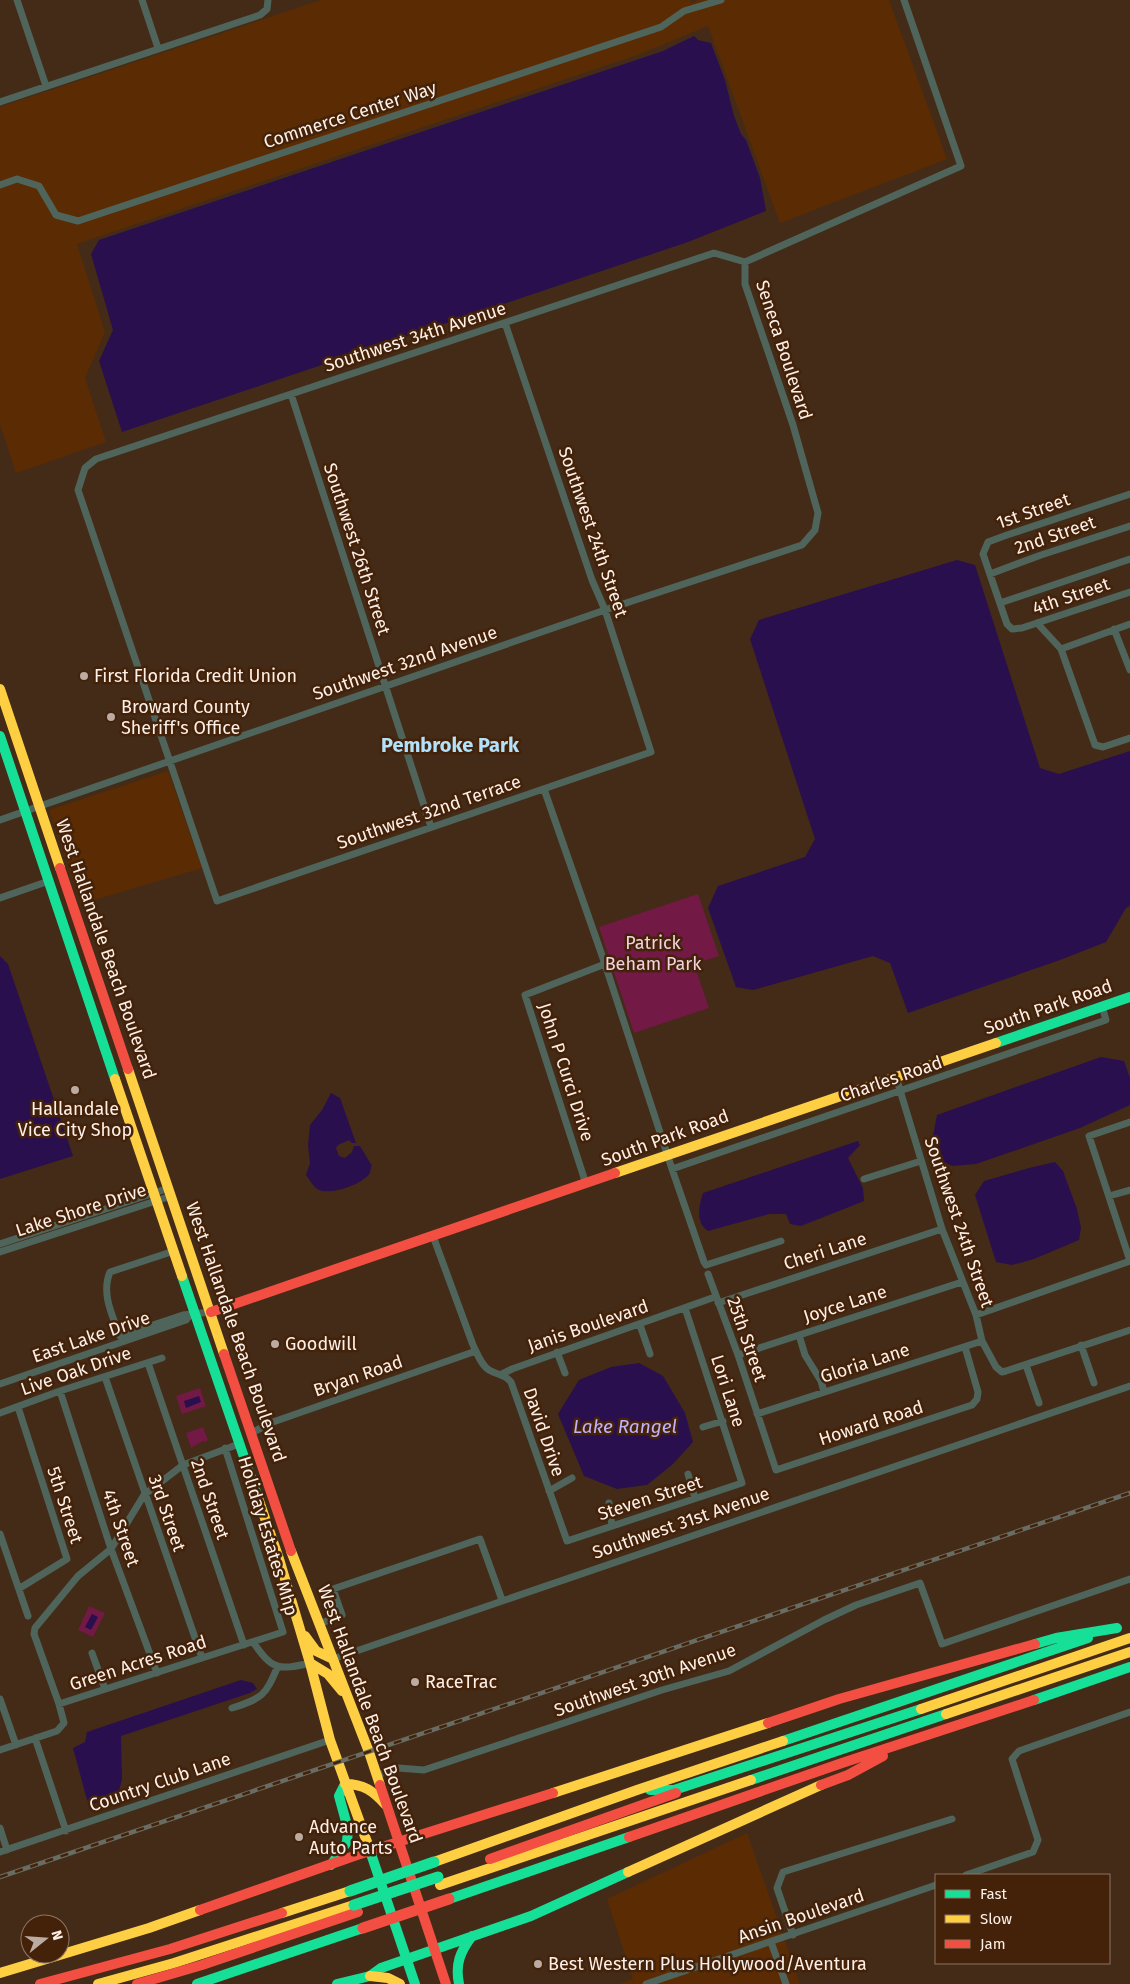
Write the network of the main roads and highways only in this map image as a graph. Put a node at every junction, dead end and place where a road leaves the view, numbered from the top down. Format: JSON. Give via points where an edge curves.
{"nodes":[{"id":1,"x":0,"y":691,"type":"edge"},
{"id":2,"x":0,"y":736,"type":"edge"},
{"id":3,"x":74,"y":956,"type":"junction"},
{"id":4,"x":1130,"y":998,"type":"edge"},
{"id":5,"x":117,"y":1036,"type":"junction"},
{"id":6,"x":104,"y":1045,"type":"junction"},
{"id":7,"x":148,"y":1128,"type":"junction"},
{"id":8,"x":211,"y":1312,"type":"junction"},
{"id":9,"x":240,"y":1444,"type":"junction"},
{"id":10,"x":265,"y":1472,"type":"junction"},
{"id":11,"x":1130,"y":1623,"type":"edge"},
{"id":12,"x":298,"y":1624,"type":"junction"},
{"id":13,"x":1117,"y":1628,"type":"junction"},
{"id":14,"x":1130,"y":1638,"type":"edge"},
{"id":15,"x":1130,"y":1652,"type":"edge"},
{"id":16,"x":333,"y":1659,"type":"junction"},
{"id":17,"x":310,"y":1663,"type":"junction"},
{"id":18,"x":1130,"y":1668,"type":"edge"},
{"id":19,"x":1130,"y":1674,"type":"edge"},
{"id":20,"x":1100,"y":1678,"type":"junction"},
{"id":21,"x":352,"y":1704,"type":"junction"},
{"id":22,"x":863,"y":1728,"type":"junction"},
{"id":23,"x":907,"y":1743,"type":"junction"},
{"id":24,"x":803,"y":1763,"type":"junction"},
{"id":25,"x":345,"y":1784,"type":"junction"},
{"id":26,"x":637,"y":1790,"type":"junction"},
{"id":27,"x":388,"y":1807,"type":"junction"},
{"id":28,"x":400,"y":1842,"type":"junction"},
{"id":29,"x":370,"y":1851,"type":"junction"},
{"id":30,"x":568,"y":1857,"type":"junction"},
{"id":31,"x":331,"y":1865,"type":"junction"},
{"id":32,"x":439,"y":1881,"type":"junction"},
{"id":33,"x":356,"y":1909,"type":"junction"},
{"id":34,"x":472,"y":1936,"type":"junction"},
{"id":35,"x":436,"y":1949,"type":"junction"},
{"id":36,"x":406,"y":1959,"type":"junction"},
{"id":37,"x":0,"y":1973,"type":"edge"},
{"id":38,"x":370,"y":1976,"type":"junction"},
{"id":39,"x":40,"y":1984,"type":"edge"},
{"id":40,"x":98,"y":1984,"type":"edge"},
{"id":41,"x":137,"y":1984,"type":"edge"},
{"id":42,"x":197,"y":1984,"type":"edge"},
{"id":43,"x":337,"y":1984,"type":"edge"},
{"id":44,"x":400,"y":1984,"type":"edge"},
{"id":45,"x":415,"y":1984,"type":"edge"},
{"id":46,"x":446,"y":1984,"type":"edge"},
{"id":47,"x":459,"y":1984,"type":"edge"}],
"edges":[{"from":1,"to":5,"type":"main road","name":"West Hallandale Beach Boulevard"},
{"from":2,"to":3,"type":"main road","name":"West Hallandale Beach Boulevard"},
{"from":3,"to":5,"type":"main road","via":[[86,971],[105,1028]]},
{"from":3,"to":6,"type":"main road","name":"West Hallandale Beach Boulevard"},
{"from":4,"to":8,"type":"main road","name":"South Park Road"},
{"from":5,"to":7,"type":"main road","name":"West Hallandale Beach Boulevard"},
{"from":6,"to":7,"type":"main road","via":[[117,1057],[137,1115]]},
{"from":6,"to":9,"type":"main road","name":"West Hallandale Beach Boulevard","via":[[192,1314]]},
{"from":7,"to":8,"type":"main road","name":"West Hallandale Beach Boulevard"},
{"from":8,"to":10,"type":"main road","name":"West Hallandale Beach Boulevard"},
{"from":9,"to":10,"type":"main road","via":[[250,1449]]},
{"from":9,"to":12,"type":"main road","name":"West Hallandale Beach Boulevard"},
{"from":10,"to":16,"type":"main road","name":"West Hallandale Beach Boulevard"},
{"from":11,"to":13,"type":"main road"},
{"from":12,"to":16,"type":"main road","via":[[316,1651]]},
{"from":12,"to":17,"type":"main road","name":"West Hallandale Beach Boulevard"},
{"from":13,"to":26,"type":"main road"},
{"from":13,"to":28,"type":"main road","via":[[1056,1638],[839,1699]]},
{"from":14,"to":22,"type":"main road"},
{"from":15,"to":24,"type":"main road"},
{"from":16,"to":21,"type":"main road","name":"West Hallandale Beach Boulevard"},
{"from":17,"to":21,"type":"main road","via":[[332,1677]]},
{"from":17,"to":25,"type":"main road","name":"West Hallandale Beach Boulevard"},
{"from":18,"to":20,"type":"main road"},
{"from":19,"to":20,"type":"main road"},
{"from":20,"to":23,"type":"main road"},
{"from":21,"to":27,"type":"main road","name":"West Hallandale Beach Boulevard"},
{"from":22,"to":26,"type":"main road","via":[[674,1790]]},
{"from":22,"to":32,"type":"main road"},
{"from":23,"to":30,"type":"main road"},
{"from":23,"to":34,"type":"main road","via":[[848,1775],[562,1903]]},
{"from":24,"to":30,"type":"main road","via":[[787,1772],[628,1826]]},
{"from":24,"to":32,"type":"main road"},
{"from":25,"to":27,"type":"main road","via":[[365,1785]]},
{"from":25,"to":29,"type":"main road","name":"West Hallandale Beach Boulevard"},
{"from":25,"to":31,"type":"main road","via":[[338,1796],[348,1829],[347,1842]]},
{"from":26,"to":39,"type":"main road","bridge":true,"via":[[350,1891],[170,1950]]},
{"from":27,"to":28,"type":"main road","name":"West Hallandale Beach Boulevard"},
{"from":28,"to":29,"type":"main road"},
{"from":28,"to":35,"type":"main road","name":"West Hallandale Beach Boulevard"},
{"from":29,"to":31,"type":"main road"},
{"from":29,"to":36,"type":"main road","name":"West Hallandale Beach Boulevard"},
{"from":30,"to":42,"type":"main road","bridge":true},
{"from":31,"to":37,"type":"main road","via":[[149,1928]]},
{"from":32,"to":33,"type":"main road","bridge":true},
{"from":33,"to":40,"type":"main road"},
{"from":33,"to":41,"type":"main road","via":[[202,1965]]},
{"from":34,"to":35,"type":"main road"},
{"from":34,"to":47,"type":"main road","via":[[456,1962]]},
{"from":35,"to":36,"type":"main road"},
{"from":35,"to":46,"type":"main road","name":"West Hallandale Beach Boulevard"},
{"from":36,"to":38,"type":"main road","via":[[378,1969]]},
{"from":36,"to":45,"type":"main road","name":"West Hallandale Beach Boulevard"},
{"from":38,"to":43,"type":"main road"},
{"from":38,"to":44,"type":"main road","via":[[388,1978]]}]}
